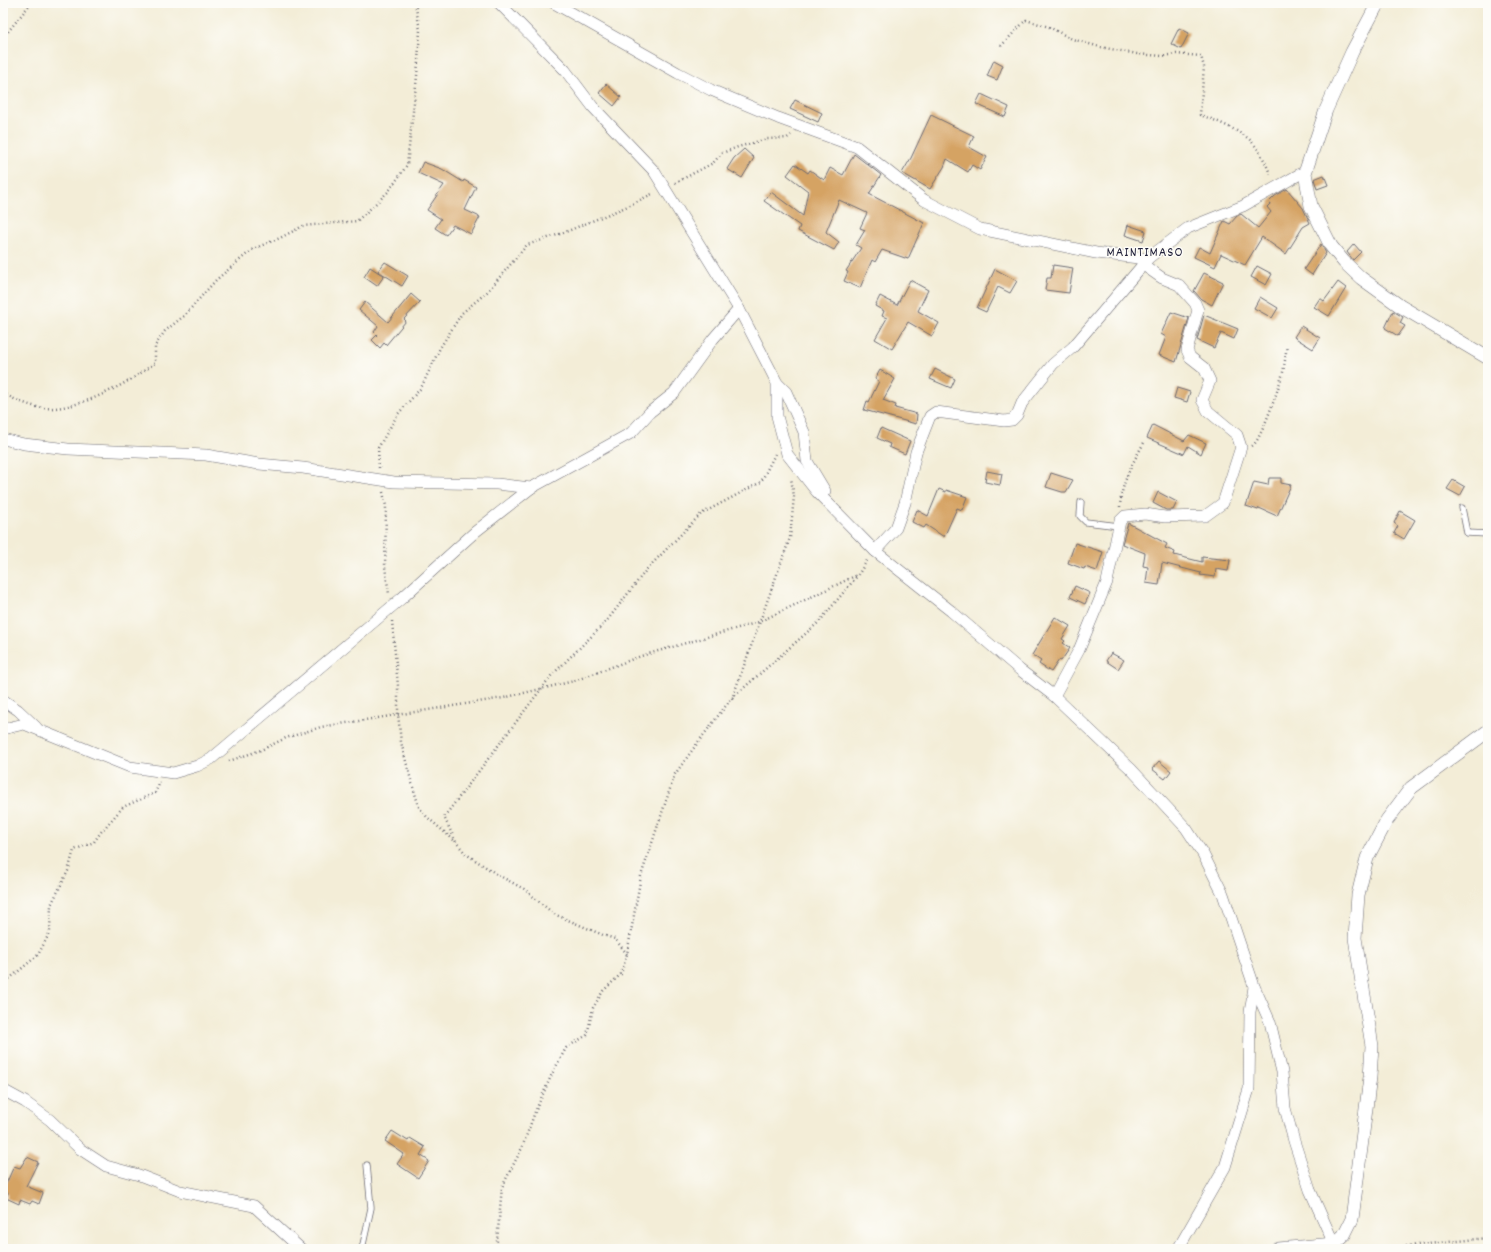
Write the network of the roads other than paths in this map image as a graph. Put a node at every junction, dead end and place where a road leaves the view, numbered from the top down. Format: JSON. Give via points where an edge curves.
{"nodes":[{"id":1,"x":499,"y":3,"type":"edge"},
{"id":2,"x":554,"y":3,"type":"edge"},
{"id":3,"x":1378,"y":3,"type":"edge"},
{"id":4,"x":1305,"y":174,"type":"junction"},
{"id":5,"x":1144,"y":262,"type":"junction"},
{"id":6,"x":739,"y":309,"type":"junction"},
{"id":7,"x":1488,"y":358,"type":"edge"},
{"id":8,"x":777,"y":383,"type":"junction"},
{"id":9,"x":3,"y":439,"type":"edge"},
{"id":10,"x":531,"y":488,"type":"junction"},
{"id":11,"x":1081,"y":502,"type":"dead end"},
{"id":12,"x":1462,"y":508,"type":"dead end"},
{"id":13,"x":839,"y":514,"type":"junction"},
{"id":14,"x":1120,"y":524,"type":"junction"},
{"id":15,"x":1488,"y":534,"type":"edge"},
{"id":16,"x":875,"y":551,"type":"junction"},
{"id":17,"x":1054,"y":696,"type":"junction"},
{"id":18,"x":3,"y":700,"type":"edge"},
{"id":19,"x":3,"y":729,"type":"edge"},
{"id":20,"x":39,"y":731,"type":"junction"},
{"id":21,"x":1488,"y":731,"type":"edge"},
{"id":22,"x":1254,"y":986,"type":"junction"},
{"id":23,"x":3,"y":1090,"type":"edge"},
{"id":24,"x":367,"y":1165,"type":"dead end"},
{"id":25,"x":1334,"y":1244,"type":"junction"},
{"id":26,"x":301,"y":1249,"type":"edge"},
{"id":27,"x":362,"y":1249,"type":"edge"},
{"id":28,"x":1178,"y":1249,"type":"edge"},
{"id":29,"x":1278,"y":1249,"type":"edge"}],
"edges":[{"from":1,"to":6,"type":"street","via":[[565,70],[593,107],[654,171]]},
{"from":2,"to":5,"type":"street","via":[[705,86],[857,148],[924,200],[980,229]]},
{"from":3,"to":4,"type":"street","via":[[1326,110]]},
{"from":4,"to":5,"type":"street","via":[[1300,174],[1243,206],[1188,228]]},
{"from":4,"to":7,"type":"street","via":[[1311,206],[1331,246],[1344,262],[1361,278],[1400,306]]},
{"from":5,"to":14,"type":"street","via":[[1162,278],[1179,285],[1195,303],[1198,310],[1187,350],[1190,357],[1204,368],[1210,381],[1202,400],[1208,411],[1237,435],[1241,447],[1223,503],[1205,516],[1164,517],[1145,514],[1125,516]]},
{"from":5,"to":16,"type":"street","via":[[1072,347],[1048,369],[1022,403],[1018,415],[1012,420],[936,412],[930,416],[916,452],[905,503],[896,528]]},
{"from":6,"to":8,"type":"street"},
{"from":6,"to":10,"type":"street","via":[[713,339],[674,393],[650,412],[631,433]]},
{"from":8,"to":13,"type":"street","via":[[786,392],[804,432],[807,461]]},
{"from":8,"to":13,"type":"street","via":[[777,416],[787,454],[817,492]]},
{"from":9,"to":10,"type":"street","via":[[68,449],[206,455],[394,482],[497,484]]},
{"from":10,"to":20,"type":"street","via":[[475,532],[391,608],[211,759],[197,766],[173,773],[130,767]]},
{"from":11,"to":14,"type":"lane","via":[[1080,516],[1086,522]]},
{"from":12,"to":15,"type":"lane","via":[[1467,532]]},
{"from":13,"to":16,"type":"street"},
{"from":14,"to":17,"type":"street","via":[[1107,582],[1079,650]]},
{"from":16,"to":17,"type":"street"},
{"from":17,"to":22,"type":"street","via":[[1131,769],[1186,828],[1203,854],[1223,894]]},
{"from":18,"to":20,"type":"street","via":[[18,710]]},
{"from":19,"to":20,"type":"street","via":[[24,724]]},
{"from":21,"to":25,"type":"street","via":[[1411,788],[1387,820],[1367,858],[1358,895],[1355,938],[1372,1046],[1370,1077],[1352,1218],[1344,1235]]},
{"from":22,"to":25,"type":"street","via":[[1270,1022],[1282,1072],[1285,1108],[1294,1141],[1310,1190]]},
{"from":22,"to":28,"type":"street","via":[[1250,1012],[1249,1089],[1225,1167]]},
{"from":23,"to":26,"type":"street","via":[[50,1120],[80,1149],[106,1166],[139,1175],[180,1191],[254,1206]]},
{"from":24,"to":27,"type":"lane","via":[[370,1208]]},
{"from":25,"to":29,"type":"street"}]}
